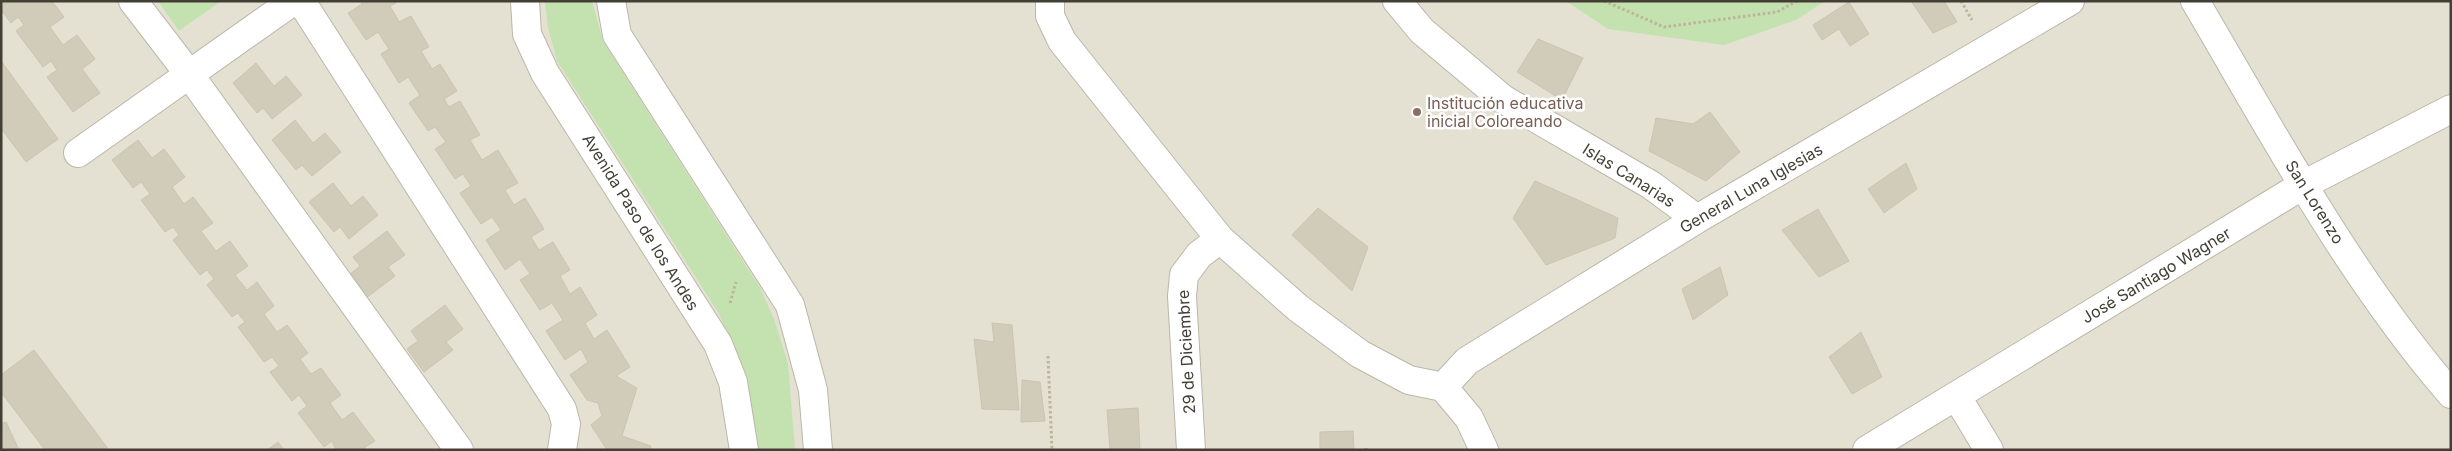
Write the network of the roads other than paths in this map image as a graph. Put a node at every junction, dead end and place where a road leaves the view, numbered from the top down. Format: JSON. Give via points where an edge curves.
{"nodes":[{"id":1,"x":133,"y":1,"type":"edge"},
{"id":2,"x":293,"y":1,"type":"edge"},
{"id":3,"x":300,"y":1,"type":"edge"},
{"id":4,"x":525,"y":1,"type":"edge"},
{"id":5,"x":611,"y":1,"type":"edge"},
{"id":6,"x":1050,"y":1,"type":"edge"},
{"id":7,"x":1397,"y":1,"type":"edge"},
{"id":8,"x":2070,"y":1,"type":"edge"},
{"id":9,"x":2195,"y":1,"type":"edge"},
{"id":10,"x":189,"y":74,"type":"junction"},
{"id":11,"x":2451,"y":109,"type":"edge"},
{"id":12,"x":78,"y":153,"type":"dead end"},
{"id":13,"x":2303,"y":185,"type":"junction"},
{"id":14,"x":1697,"y":219,"type":"junction"},
{"id":15,"x":1220,"y":239,"type":"junction"},
{"id":16,"x":1443,"y":387,"type":"junction"},
{"id":17,"x":2451,"y":394,"type":"edge"},
{"id":18,"x":1957,"y":397,"type":"junction"},
{"id":19,"x":459,"y":450,"type":"edge"},
{"id":20,"x":562,"y":450,"type":"edge"},
{"id":21,"x":744,"y":450,"type":"edge"},
{"id":22,"x":818,"y":450,"type":"edge"},
{"id":23,"x":1191,"y":450,"type":"edge"},
{"id":24,"x":1484,"y":450,"type":"edge"},
{"id":25,"x":1867,"y":450,"type":"edge"},
{"id":26,"x":1989,"y":450,"type":"edge"}],
"edges":[{"from":1,"to":10,"type":"street"},
{"from":2,"to":10,"type":"street"},
{"from":3,"to":20,"type":"street","via":[[562,409],[566,424]]},
{"from":4,"to":21,"type":"street","name":"Avenida Paso de los Andes","via":[[527,34],[545,73],[718,344],[732,382]]},
{"from":5,"to":22,"type":"street","via":[[617,35],[790,305],[813,390]]},
{"from":6,"to":15,"type":"street","via":[[1050,16],[1062,41]]},
{"from":7,"to":14,"type":"street","name":"Islas Canarias","via":[[1422,31],[1503,100],[1651,186]]},
{"from":8,"to":14,"type":"street","name":"General Luna Iglesias"},
{"from":9,"to":13,"type":"street","name":"San Lorenzo"},
{"from":10,"to":12,"type":"street"},
{"from":10,"to":19,"type":"street"},
{"from":11,"to":13,"type":"street","name":"José Santiago Wagner"},
{"from":13,"to":17,"type":"street","name":"San Lorenzo","via":[[2384,309]]},
{"from":13,"to":18,"type":"street","name":"José Santiago Wagner"},
{"from":14,"to":16,"type":"street","name":"General Luna Iglesias","via":[[1467,361]]},
{"from":15,"to":16,"type":"street","via":[[1298,308],[1360,354],[1409,380]]},
{"from":15,"to":23,"type":"street","name":"29 de Diciembre","via":[[1198,255],[1184,276],[1182,296]]},
{"from":16,"to":24,"type":"street","via":[[1470,418]]},
{"from":18,"to":25,"type":"street","name":"José Santiago Wagner"},
{"from":18,"to":26,"type":"street"}]}
